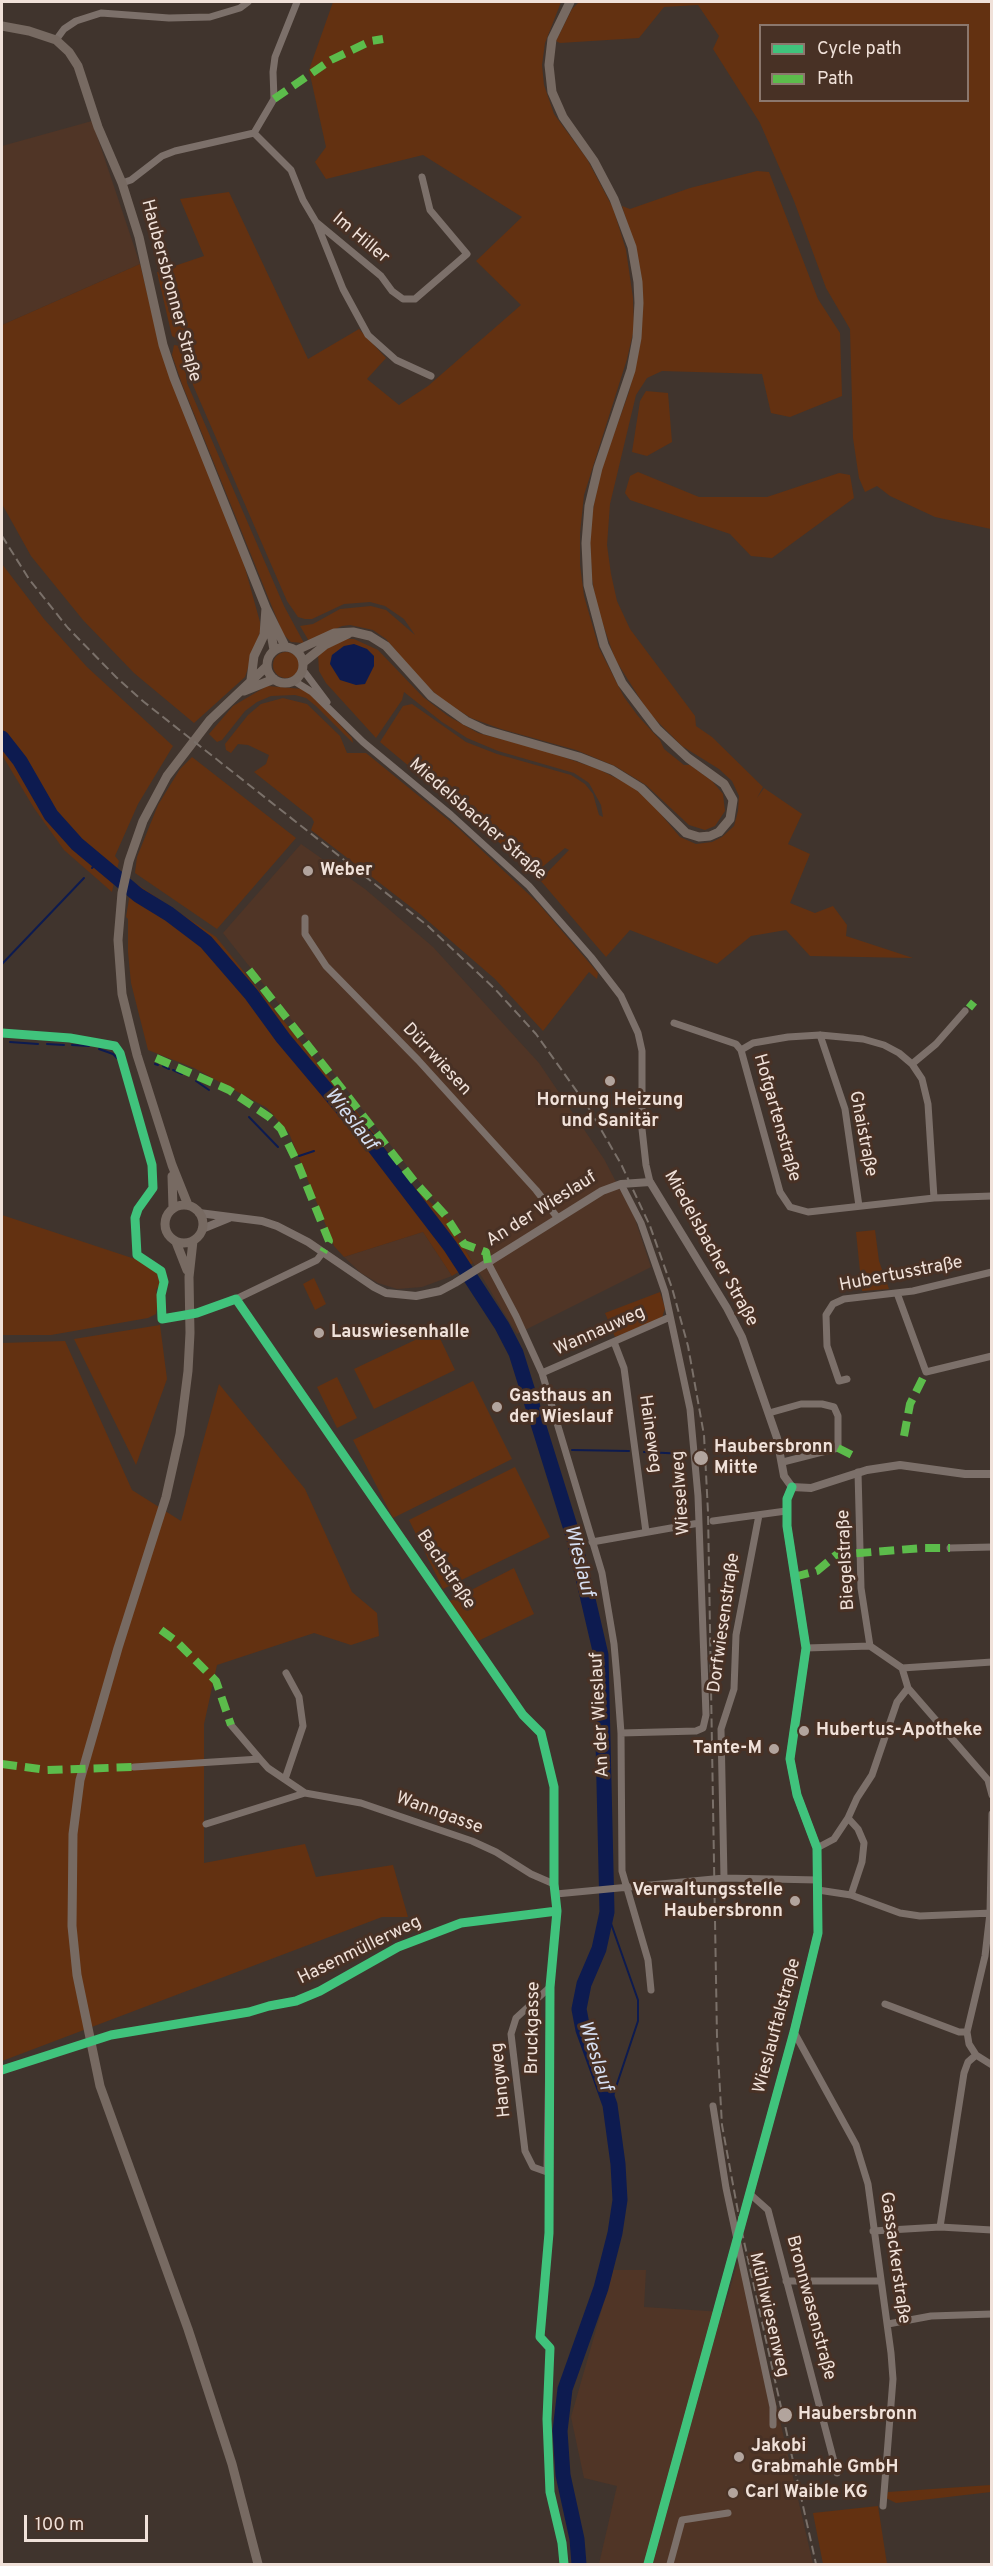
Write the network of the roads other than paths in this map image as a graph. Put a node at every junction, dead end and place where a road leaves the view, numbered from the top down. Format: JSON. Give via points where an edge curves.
{"nodes":[{"id":1,"x":248,"y":2,"type":"edge"},
{"id":2,"x":297,"y":2,"type":"edge"},
{"id":3,"x":570,"y":2,"type":"edge"},
{"id":4,"x":2,"y":26,"type":"edge"},
{"id":5,"x":56,"y":40,"type":"junction"},
{"id":6,"x":254,"y":133,"type":"junction"},
{"id":7,"x":422,"y":177,"type":"dead end"},
{"id":8,"x":122,"y":183,"type":"junction"},
{"id":9,"x":316,"y":222,"type":"junction"},
{"id":10,"x":431,"y":376,"type":"dead end"},
{"id":11,"x":266,"y":608,"type":"junction"},
{"id":12,"x":353,"y":632,"type":"junction"},
{"id":13,"x":285,"y":646,"type":"junction"},
{"id":14,"x":274,"y":650,"type":"junction"},
{"id":15,"x":297,"y":650,"type":"junction"},
{"id":16,"x":267,"y":666,"type":"junction"},
{"id":17,"x":303,"y":666,"type":"junction"},
{"id":18,"x":274,"y":679,"type":"junction"},
{"id":19,"x":251,"y":680,"type":"junction"},
{"id":20,"x":294,"y":681,"type":"junction"},
{"id":21,"x":242,"y":692,"type":"junction"},
{"id":22,"x":334,"y":711,"type":"junction"},
{"id":23,"x":305,"y":918,"type":"dead end"},
{"id":24,"x":965,"y":1011,"type":"dead end"},
{"id":25,"x":674,"y":1023,"type":"dead end"},
{"id":26,"x":820,"y":1035,"type":"junction"},
{"id":27,"x":741,"y":1050,"type":"junction"},
{"id":28,"x":912,"y":1064,"type":"junction"},
{"id":29,"x":172,"y":1165,"type":"junction"},
{"id":30,"x":651,"y":1182,"type":"junction"},
{"id":31,"x":621,"y":1184,"type":"junction"},
{"id":32,"x":992,"y":1196,"type":"edge"},
{"id":33,"x":934,"y":1198,"type":"junction"},
{"id":34,"x":188,"y":1205,"type":"junction"},
{"id":35,"x":859,"y":1206,"type":"junction"},
{"id":36,"x":173,"y":1208,"type":"junction"},
{"id":37,"x":199,"y":1213,"type":"junction"},
{"id":38,"x":557,"y":1217,"type":"junction"},
{"id":39,"x":229,"y":1218,"type":"junction"},
{"id":40,"x":202,"y":1228,"type":"junction"},
{"id":41,"x":193,"y":1240,"type":"junction"},
{"id":42,"x":176,"y":1242,"type":"junction"},
{"id":43,"x":323,"y":1252,"type":"junction"},
{"id":44,"x":484,"y":1266,"type":"junction"},
{"id":45,"x":992,"y":1272,"type":"edge"},
{"id":46,"x":189,"y":1277,"type":"junction"},
{"id":47,"x":897,"y":1293,"type":"junction"},
{"id":48,"x":670,"y":1317,"type":"junction"},
{"id":49,"x":614,"y":1342,"type":"junction"},
{"id":50,"x":992,"y":1356,"type":"edge"},
{"id":51,"x":542,"y":1373,"type":"junction"},
{"id":52,"x":847,"y":1379,"type":"dead end"},
{"id":53,"x":769,"y":1413,"type":"junction"},
{"id":54,"x":783,"y":1462,"type":"junction"},
{"id":55,"x":858,"y":1472,"type":"junction"},
{"id":56,"x":992,"y":1474,"type":"edge"},
{"id":57,"x":792,"y":1487,"type":"junction"},
{"id":58,"x":786,"y":1511,"type":"junction"},
{"id":59,"x":759,"y":1515,"type":"junction"},
{"id":60,"x":713,"y":1521,"type":"dead end"},
{"id":61,"x":699,"y":1523,"type":"junction"},
{"id":62,"x":646,"y":1532,"type":"junction"},
{"id":63,"x":592,"y":1542,"type":"junction"},
{"id":64,"x":992,"y":1547,"type":"edge"},
{"id":65,"x":950,"y":1548,"type":"dead end"},
{"id":66,"x":870,"y":1646,"type":"junction"},
{"id":67,"x":806,"y":1648,"type":"junction"},
{"id":68,"x":992,"y":1662,"type":"edge"},
{"id":69,"x":902,"y":1668,"type":"junction"},
{"id":70,"x":286,"y":1673,"type":"dead end"},
{"id":71,"x":908,"y":1688,"type":"junction"},
{"id":72,"x":231,"y":1725,"type":"dead end"},
{"id":73,"x":621,"y":1733,"type":"junction"},
{"id":74,"x":260,"y":1759,"type":"junction"},
{"id":75,"x":134,"y":1767,"type":"dead end"},
{"id":76,"x":285,"y":1779,"type":"junction"},
{"id":77,"x":990,"y":1780,"type":"edge"},
{"id":78,"x":305,"y":1792,"type":"junction"},
{"id":79,"x":992,"y":1795,"type":"edge"},
{"id":80,"x":992,"y":1814,"type":"edge"},
{"id":81,"x":848,"y":1818,"type":"junction"},
{"id":82,"x":206,"y":1824,"type":"dead end"},
{"id":83,"x":817,"y":1848,"type":"junction"},
{"id":84,"x":724,"y":1878,"type":"junction"},
{"id":85,"x":818,"y":1880,"type":"junction"},
{"id":86,"x":554,"y":1884,"type":"junction"},
{"id":87,"x":625,"y":1888,"type":"junction"},
{"id":88,"x":818,"y":1890,"type":"junction"},
{"id":89,"x":555,"y":1894,"type":"junction"},
{"id":90,"x":851,"y":1896,"type":"junction"},
{"id":91,"x":557,"y":1911,"type":"junction"},
{"id":92,"x":991,"y":1913,"type":"edge"},
{"id":93,"x":550,"y":1987,"type":"junction"},
{"id":94,"x":651,"y":1990,"type":"dead end"},
{"id":95,"x":885,"y":2004,"type":"dead end"},
{"id":96,"x":249,"y":2012,"type":"dead end"},
{"id":97,"x":794,"y":2032,"type":"junction"},
{"id":98,"x":967,"y":2032,"type":"junction"},
{"id":99,"x":976,"y":2055,"type":"junction"},
{"id":100,"x":992,"y":2065,"type":"edge"},
{"id":101,"x":713,"y":2106,"type":"dead end"},
{"id":102,"x":548,"y":2172,"type":"joint"},
{"id":103,"x":750,"y":2194,"type":"junction"},
{"id":104,"x":940,"y":2227,"type":"junction"},
{"id":105,"x":992,"y":2230,"type":"edge"},
{"id":106,"x":873,"y":2231,"type":"junction"},
{"id":107,"x":737,"y":2243,"type":"junction"},
{"id":108,"x":786,"y":2281,"type":"junction"},
{"id":109,"x":880,"y":2281,"type":"junction"},
{"id":110,"x":992,"y":2314,"type":"edge"},
{"id":111,"x":888,"y":2325,"type":"junction"},
{"id":112,"x":774,"y":2425,"type":"dead end"},
{"id":113,"x":837,"y":2473,"type":"dead end"},
{"id":114,"x":883,"y":2506,"type":"dead end"},
{"id":115,"x":728,"y":2513,"type":"dead end"},
{"id":116,"x":258,"y":2565,"type":"edge"},
{"id":117,"x":648,"y":2565,"type":"edge"},
{"id":118,"x":670,"y":2565,"type":"edge"}],
"edges":[{"from":1,"to":5,"type":"street","via":[[210,17],[101,13],[76,21]]},
{"from":2,"to":6,"type":"street","via":[[275,57],[274,99]]},
{"from":3,"to":12,"type":"main road","via":[[552,39],[552,92],[563,117],[606,181],[632,247],[639,303],[635,354],[626,391],[598,468],[589,506],[588,585],[604,645],[632,698],[674,745],[717,777],[731,793],[733,810],[725,826],[710,836],[686,833],[641,788],[612,771],[466,721],[431,696],[386,646]]},
{"from":4,"to":5,"type":"main road"},
{"from":5,"to":8,"type":"main road","name":"Haubersbronner Straße","via":[[78,66]]},
{"from":6,"to":8,"type":"street","via":[[175,151]]},
{"from":6,"to":9,"type":"street","name":"Im Hiller","via":[[291,170]]},
{"from":7,"to":9,"type":"street","name":"Im Hiller","via":[[430,210],[467,254],[415,299],[403,299],[392,291],[381,276]]},
{"from":8,"to":11,"type":"main road","name":"Haubersbronner Straße","via":[[174,378]]},
{"from":9,"to":10,"type":"street","via":[[343,289],[368,335],[396,360]]},
{"from":11,"to":13,"type":"main road"},
{"from":11,"to":14,"type":"main road"},
{"from":11,"to":19,"type":"main road","via":[[264,635],[254,656]]},
{"from":12,"to":15,"type":"main road","via":[[334,633]]},
{"from":12,"to":17,"type":"main road","via":[[325,645]]},
{"from":13,"to":14,"type":"main road"},
{"from":13,"to":15,"type":"main road"},
{"from":14,"to":16,"type":"main road"},
{"from":15,"to":17,"type":"main road"},
{"from":16,"to":18,"type":"main road"},
{"from":16,"to":19,"type":"main road"},
{"from":17,"to":20,"type":"main road"},
{"from":17,"to":22,"type":"street"},
{"from":18,"to":20,"type":"main road"},
{"from":18,"to":21,"type":"main road"},
{"from":19,"to":21,"type":"main road"},
{"from":20,"to":22,"type":"street"},
{"from":21,"to":29,"type":"main road","via":[[210,720],[178,760],[143,821],[129,861],[119,914],[118,965],[126,1012]]},
{"from":22,"to":30,"type":"street","name":"Miedelsbacher Straße","via":[[363,742],[529,886],[621,996],[642,1050],[643,1137]]},
{"from":23,"to":38,"type":"street","name":"Dürrwiesen","via":[[305,934],[326,966],[418,1060]]},
{"from":24,"to":28,"type":"street"},
{"from":25,"to":27,"type":"street","name":"Hofgartenstraße","via":[[736,1044]]},
{"from":26,"to":27,"type":"street","via":[[753,1043]]},
{"from":26,"to":28,"type":"street","via":[[884,1045]]},
{"from":26,"to":35,"type":"street","name":"Ghaistraße","via":[[845,1108]]},
{"from":27,"to":35,"type":"street","name":"Hofgartenstraße","via":[[780,1192],[790,1207],[808,1212]]},
{"from":28,"to":33,"type":"street","via":[[922,1079],[928,1104]]},
{"from":29,"to":34,"type":"main road"},
{"from":29,"to":36,"type":"main road"},
{"from":30,"to":31,"type":"street","name":"An der Wieslauf"},
{"from":30,"to":53,"type":"street","name":"Miedelsbacher Straße","via":[[742,1337]]},
{"from":31,"to":38,"type":"street","name":"An der Wieslauf"},
{"from":31,"to":48,"type":"street","name":"Wieselweg","via":[[640,1223]]},
{"from":32,"to":33,"type":"street","name":"Hofgartenstraße"},
{"from":33,"to":35,"type":"street","name":"Hofgartenstraße"},
{"from":34,"to":36,"type":"main road"},
{"from":34,"to":37,"type":"main road"},
{"from":36,"to":42,"type":"main road","via":[[166,1217],[165,1228]]},
{"from":37,"to":39,"type":"street","name":"An der Wieslauf"},
{"from":37,"to":40,"type":"main road"},
{"from":38,"to":44,"type":"street","name":"An der Wieslauf"},
{"from":39,"to":40,"type":"street"},
{"from":39,"to":43,"type":"street","name":"An der Wieslauf","via":[[277,1226]]},
{"from":40,"to":41,"type":"main road"},
{"from":41,"to":42,"type":"main road"},
{"from":41,"to":46,"type":"main road"},
{"from":42,"to":46,"type":"main road"},
{"from":43,"to":44,"type":"street","name":"An der Wieslauf","via":[[360,1279],[386,1293],[403,1296],[430,1294]]},
{"from":43,"to":86,"type":"street","name":"Bachstraße","via":[[317,1260],[236,1299],[523,1715],[541,1733],[554,1787]]},
{"from":44,"to":51,"type":"street","name":"An der Wieslauf","via":[[516,1316]]},
{"from":45,"to":47,"type":"street","name":"Hubertusstraße"},
{"from":46,"to":116,"type":"main road","via":[[185,1400],[174,1466],[80,1780],[71,1889],[77,1975],[100,2086],[188,2329],[232,2464]]},
{"from":47,"to":50,"type":"street","via":[[926,1372]]},
{"from":47,"to":52,"type":"street","name":"Hubertusstraße","via":[[844,1299],[829,1309],[825,1325],[829,1355],[839,1381]]},
{"from":48,"to":49,"type":"street","name":"Wannauweg"},
{"from":48,"to":61,"type":"street","name":"Wieselweg","via":[[690,1409]]},
{"from":49,"to":51,"type":"street","name":"Wannauweg"},
{"from":49,"to":62,"type":"street","name":"Haineweg","via":[[624,1368]]},
{"from":51,"to":63,"type":"street","name":"An der Wieslauf"},
{"from":53,"to":54,"type":"street","name":"Miedelsbacher Straße"},
{"from":53,"to":54,"type":"street","via":[[801,1404],[822,1404],[834,1407],[838,1416],[838,1448]]},
{"from":54,"to":57,"type":"street","name":"Miedelsbacher Straße","via":[[784,1476]]},
{"from":55,"to":56,"type":"street","via":[[900,1465]]},
{"from":55,"to":57,"type":"street","via":[[811,1488]]},
{"from":55,"to":66,"type":"street","name":"Biegelstraße","via":[[861,1588]]},
{"from":57,"to":58,"type":"street","name":"Wieslauftalstraße"},
{"from":58,"to":59,"type":"street"},
{"from":58,"to":67,"type":"street","name":"Wieslauftalstraße"},
{"from":59,"to":60,"type":"street"},
{"from":59,"to":84,"type":"street","name":"Dorfwiesenstraße","via":[[736,1635],[734,1689],[721,1729]]},
{"from":61,"to":62,"type":"street"},
{"from":61,"to":73,"type":"street","name":"Wieselweg","via":[[706,1703],[703,1728]]},
{"from":62,"to":63,"type":"street"},
{"from":63,"to":73,"type":"street","name":"An der Wieslauf","via":[[602,1573],[614,1644]]},
{"from":64,"to":65,"type":"street"},
{"from":66,"to":67,"type":"street"},
{"from":66,"to":69,"type":"street"},
{"from":67,"to":83,"type":"street","name":"Wieslauftalstraße","via":[[790,1759],[797,1795]]},
{"from":68,"to":69,"type":"street"},
{"from":69,"to":71,"type":"street"},
{"from":70,"to":76,"type":"street","via":[[299,1697],[303,1726]]},
{"from":71,"to":77,"type":"street"},
{"from":71,"to":81,"type":"street","via":[[897,1702],[872,1775]]},
{"from":72,"to":74,"type":"street","name":"Wanngasse"},
{"from":73,"to":87,"type":"street","name":"An der Wieslauf"},
{"from":74,"to":75,"type":"street"},
{"from":74,"to":76,"type":"street","name":"Wanngasse"},
{"from":76,"to":78,"type":"street","name":"Wanngasse"},
{"from":77,"to":79,"type":"street"},
{"from":78,"to":82,"type":"street","name":"Wanngasse"},
{"from":78,"to":86,"type":"street","name":"Wanngasse","via":[[361,1803],[472,1841]]},
{"from":80,"to":92,"type":"street"},
{"from":81,"to":83,"type":"street","via":[[834,1839]]},
{"from":81,"to":90,"type":"street","via":[[864,1843]]},
{"from":83,"to":85,"type":"street","name":"Wieslauftalstraße"},
{"from":84,"to":85,"type":"street"},
{"from":84,"to":87,"type":"street"},
{"from":85,"to":88,"type":"street","name":"Wieslauftalstraße"},
{"from":86,"to":89,"type":"street","name":"Bruckgasse"},
{"from":87,"to":89,"type":"street"},
{"from":87,"to":94,"type":"street","via":[[648,1960]]},
{"from":88,"to":90,"type":"street"},
{"from":88,"to":97,"type":"street","name":"Wieslauftalstraße","via":[[818,1933]]},
{"from":89,"to":91,"type":"street","name":"Bruckgasse"},
{"from":90,"to":92,"type":"street","via":[[920,1916]]},
{"from":91,"to":93,"type":"street","name":"Bruckgasse"},
{"from":91,"to":96,"type":"street","name":"Hasenmüllerweg","via":[[460,1923],[398,1947],[320,1991]]},
{"from":92,"to":98,"type":"street"},
{"from":93,"to":102,"type":"street","name":"Bruckgasse"},
{"from":93,"to":102,"type":"street","name":"Hangweg","via":[[516,2018],[511,2034],[525,2151],[533,2167]]},
{"from":95,"to":98,"type":"street"},
{"from":97,"to":103,"type":"street","name":"Wieslauftalstraße"},
{"from":97,"to":106,"type":"street","name":"Gassackerstraße","via":[[856,2145],[868,2184]]},
{"from":98,"to":99,"type":"street"},
{"from":99,"to":100,"type":"street"},
{"from":99,"to":104,"type":"street","via":[[964,2073]]},
{"from":101,"to":107,"type":"street","name":"Mühlwiesenweg"},
{"from":103,"to":107,"type":"street","name":"Wieslauftalstraße"},
{"from":103,"to":108,"type":"street","name":"Bronnwasenstraße","via":[[768,2210]]},
{"from":104,"to":105,"type":"street"},
{"from":104,"to":106,"type":"street"},
{"from":106,"to":109,"type":"street","name":"Gassackerstraße"},
{"from":107,"to":112,"type":"street","name":"Mühlwiesenweg","via":[[774,2407]]},
{"from":107,"to":117,"type":"street","name":"Wieslauftalstraße"},
{"from":108,"to":109,"type":"street"},
{"from":108,"to":113,"type":"street","name":"Bronnwasenstraße"},
{"from":109,"to":111,"type":"street","name":"Gassackerstraße"},
{"from":110,"to":111,"type":"street","via":[[930,2316]]},
{"from":111,"to":114,"type":"street","name":"Gassackerstraße","via":[[892,2379]]},
{"from":115,"to":118,"type":"street","via":[[682,2520]]}]}
